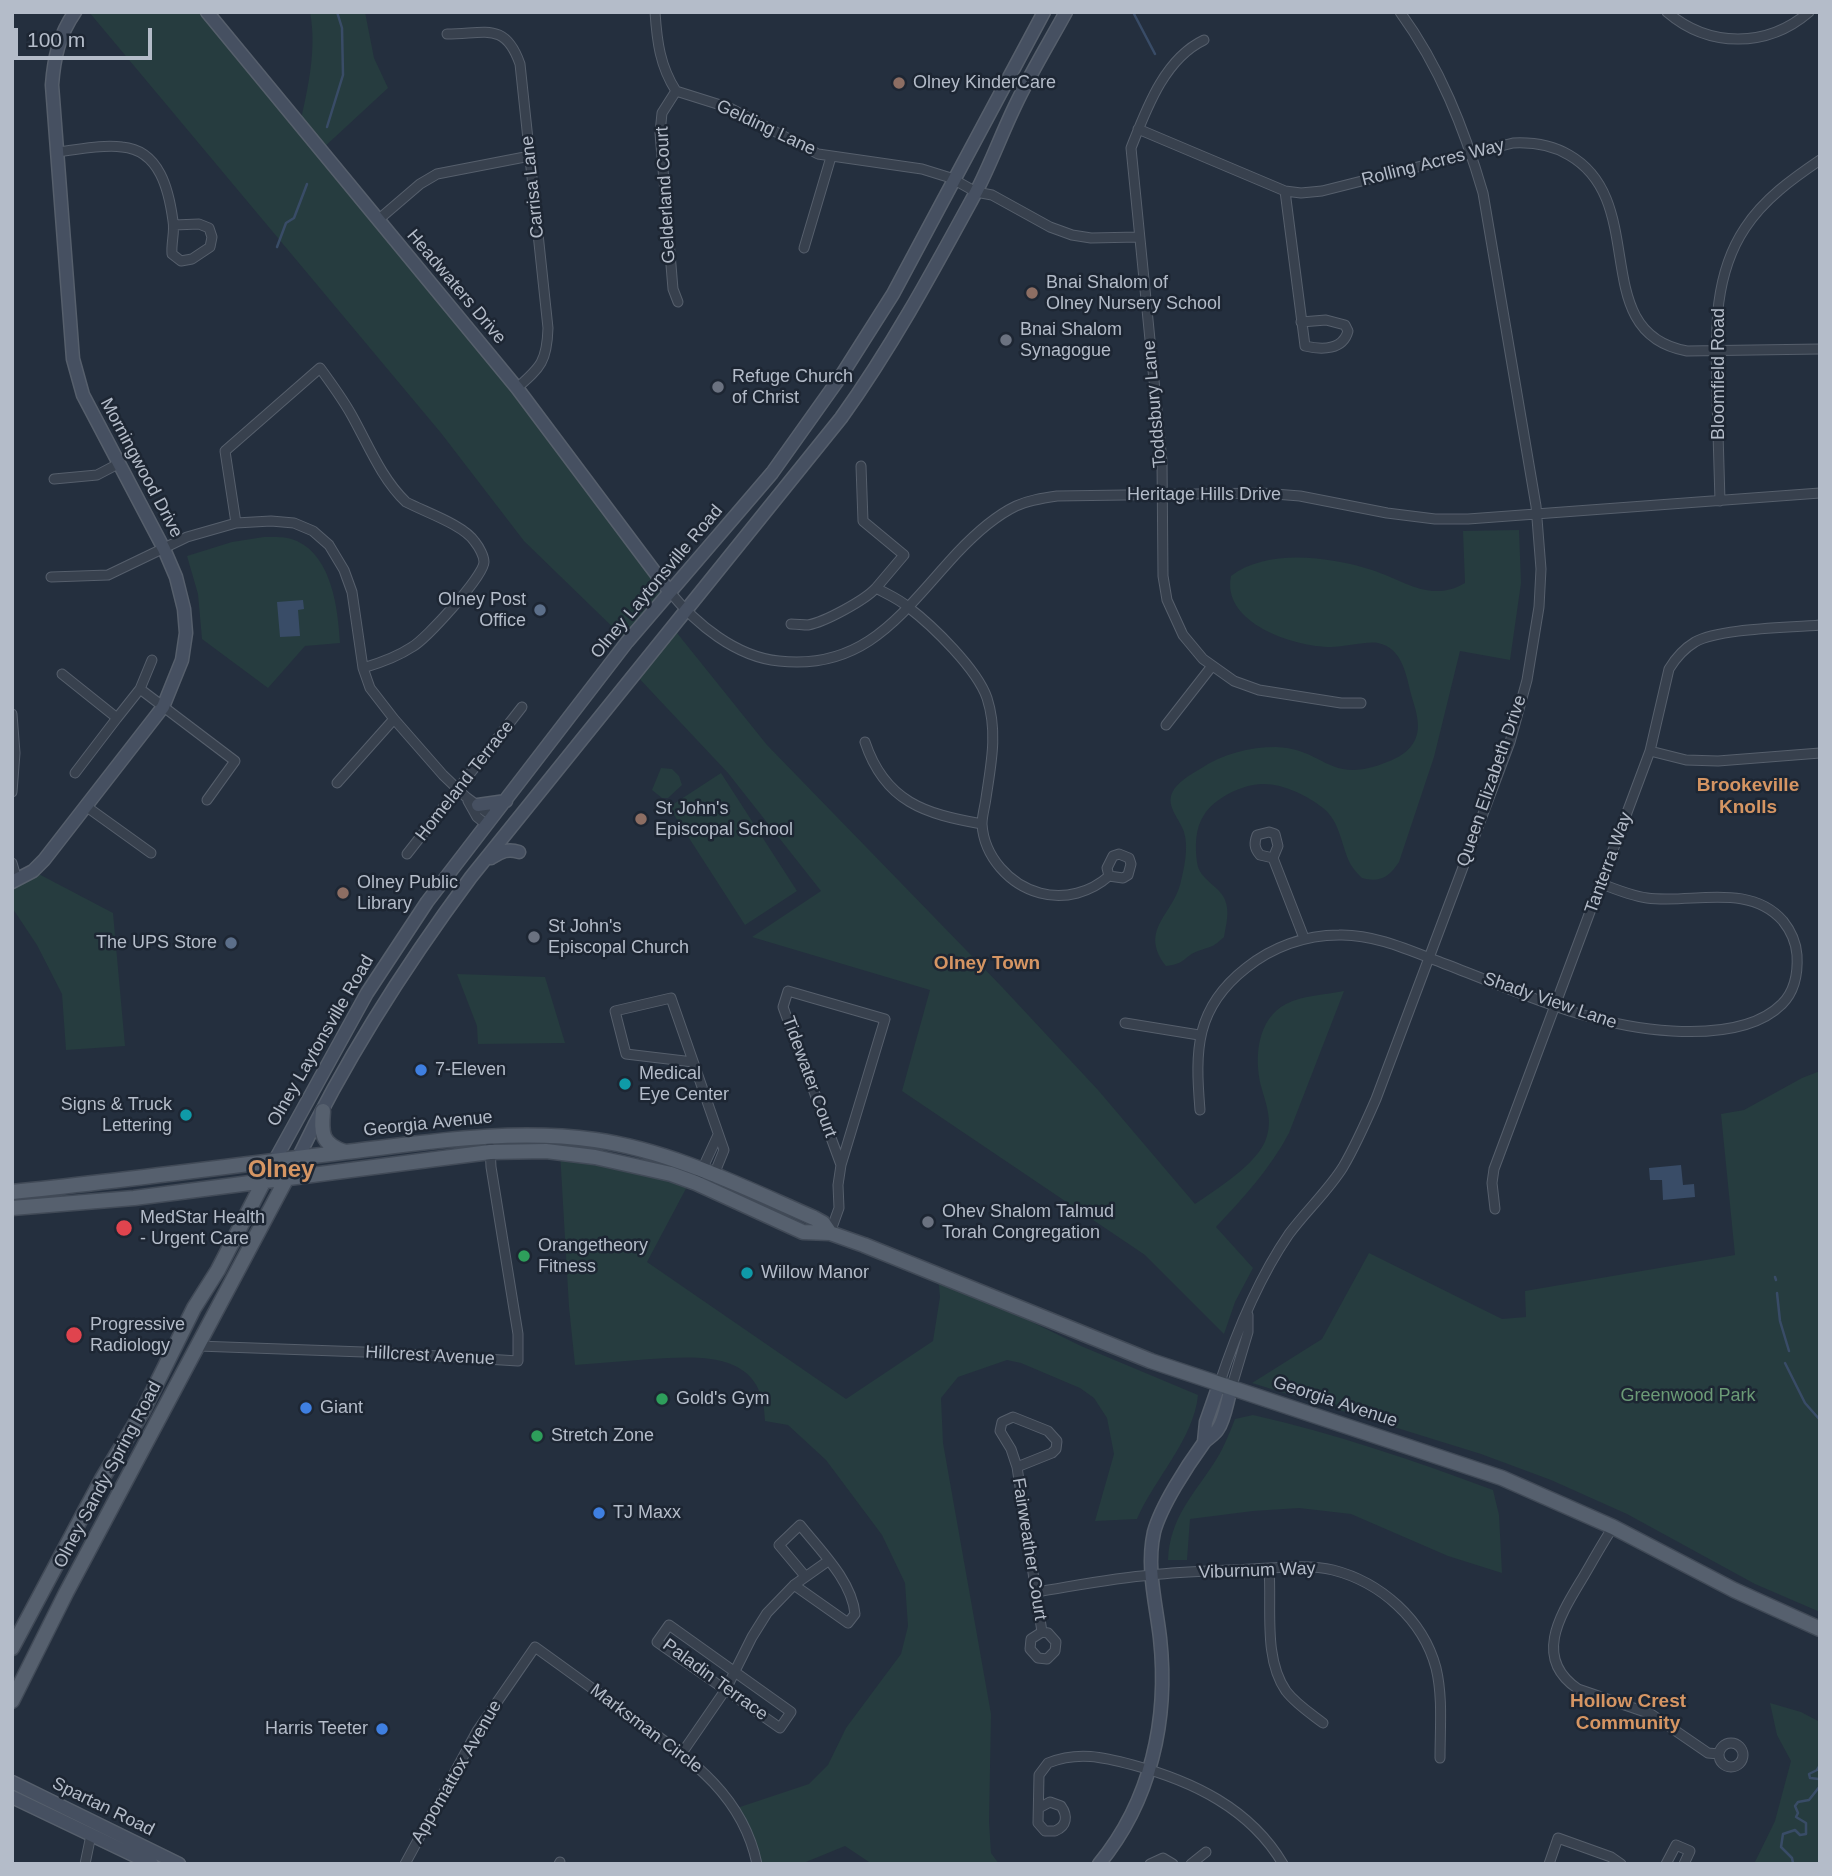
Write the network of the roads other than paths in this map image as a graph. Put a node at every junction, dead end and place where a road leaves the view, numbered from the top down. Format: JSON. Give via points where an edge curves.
{"nodes":[{"id":1,"x":75,"y":12,"type":"edge"},
{"id":2,"x":207,"y":12,"type":"edge"},
{"id":3,"x":655,"y":12,"type":"edge"},
{"id":4,"x":1044,"y":12,"type":"edge"},
{"id":5,"x":1066,"y":12,"type":"edge"},
{"id":6,"x":1400,"y":12,"type":"edge"},
{"id":7,"x":1667,"y":12,"type":"edge"},
{"id":8,"x":1809,"y":12,"type":"edge"},
{"id":9,"x":447,"y":34,"type":"dead end"},
{"id":10,"x":1204,"y":40,"type":"dead end"},
{"id":11,"x":676,"y":92,"type":"junction"},
{"id":12,"x":1138,"y":129,"type":"junction"},
{"id":13,"x":57,"y":152,"type":"junction"},
{"id":14,"x":1472,"y":154,"type":"junction"},
{"id":15,"x":530,"y":156,"type":"junction"},
{"id":16,"x":831,"y":157,"type":"junction"},
{"id":17,"x":1820,"y":159,"type":"edge"},
{"id":18,"x":956,"y":180,"type":"junction"},
{"id":19,"x":976,"y":191,"type":"junction"},
{"id":20,"x":1284,"y":191,"type":"junction"},
{"id":21,"x":378,"y":220,"type":"junction"},
{"id":22,"x":174,"y":225,"type":"junction"},
{"id":23,"x":1138,"y":237,"type":"junction"},
{"id":24,"x":804,"y":248,"type":"dead end"},
{"id":25,"x":678,"y":302,"type":"dead end"},
{"id":26,"x":1300,"y":322,"type":"junction"},
{"id":27,"x":1820,"y":349,"type":"edge"},
{"id":28,"x":1716,"y":351,"type":"junction"},
{"id":29,"x":517,"y":388,"type":"junction"},
{"id":30,"x":118,"y":464,"type":"junction"},
{"id":31,"x":861,"y":466,"type":"dead end"},
{"id":32,"x":54,"y":478,"type":"dead end"},
{"id":33,"x":1820,"y":493,"type":"edge"},
{"id":34,"x":1162,"y":495,"type":"junction"},
{"id":35,"x":1720,"y":501,"type":"junction"},
{"id":36,"x":1537,"y":515,"type":"junction"},
{"id":37,"x":236,"y":523,"type":"junction"},
{"id":38,"x":164,"y":549,"type":"junction"},
{"id":39,"x":51,"y":576,"type":"dead end"},
{"id":40,"x":876,"y":587,"type":"junction"},
{"id":41,"x":669,"y":591,"type":"junction"},
{"id":42,"x":908,"y":606,"type":"junction"},
{"id":43,"x":686,"y":612,"type":"junction"},
{"id":44,"x":791,"y":624,"type":"dead end"},
{"id":45,"x":1820,"y":625,"type":"edge"},
{"id":46,"x":152,"y":660,"type":"dead end"},
{"id":47,"x":1212,"y":666,"type":"junction"},
{"id":48,"x":363,"y":668,"type":"junction"},
{"id":49,"x":62,"y":674,"type":"dead end"},
{"id":50,"x":140,"y":689,"type":"junction"},
{"id":51,"x":1361,"y":703,"type":"dead end"},
{"id":52,"x":163,"y":707,"type":"junction"},
{"id":53,"x":522,"y":707,"type":"dead end"},
{"id":54,"x":12,"y":714,"type":"edge"},
{"id":55,"x":117,"y":718,"type":"junction"},
{"id":56,"x":394,"y":719,"type":"junction"},
{"id":57,"x":1166,"y":724,"type":"dead end"},
{"id":58,"x":865,"y":742,"type":"dead end"},
{"id":59,"x":1650,"y":751,"type":"junction"},
{"id":60,"x":1820,"y":753,"type":"edge"},
{"id":61,"x":75,"y":773,"type":"dead end"},
{"id":62,"x":337,"y":783,"type":"dead end"},
{"id":63,"x":12,"y":792,"type":"edge"},
{"id":64,"x":462,"y":794,"type":"junction"},
{"id":65,"x":207,"y":800,"type":"dead end"},
{"id":66,"x":506,"y":801,"type":"junction"},
{"id":67,"x":478,"y":805,"type":"junction"},
{"id":68,"x":87,"y":807,"type":"junction"},
{"id":69,"x":490,"y":821,"type":"junction"},
{"id":70,"x":982,"y":824,"type":"junction"},
{"id":71,"x":519,"y":852,"type":"dead end"},
{"id":72,"x":151,"y":853,"type":"dead end"},
{"id":73,"x":407,"y":854,"type":"dead end"},
{"id":74,"x":1273,"y":858,"type":"dead end"},
{"id":75,"x":12,"y":863,"type":"edge"},
{"id":76,"x":482,"y":863,"type":"junction"},
{"id":77,"x":1110,"y":876,"type":"dead end"},
{"id":78,"x":14,"y":881,"type":"edge"},
{"id":79,"x":1602,"y":884,"type":"junction"},
{"id":80,"x":1304,"y":938,"type":"junction"},
{"id":81,"x":1429,"y":957,"type":"junction"},
{"id":82,"x":1555,"y":1005,"type":"junction"},
{"id":83,"x":1125,"y":1023,"type":"dead end"},
{"id":84,"x":1199,"y":1035,"type":"junction"},
{"id":85,"x":693,"y":1062,"type":"junction"},
{"id":86,"x":1200,"y":1110,"type":"dead end"},
{"id":87,"x":323,"y":1111,"type":"junction"},
{"id":88,"x":491,"y":1136,"type":"junction"},
{"id":89,"x":346,"y":1152,"type":"junction"},
{"id":90,"x":490,"y":1152,"type":"junction"},
{"id":91,"x":298,"y":1158,"type":"junction"},
{"id":92,"x":275,"y":1160,"type":"junction"},
{"id":93,"x":841,"y":1166,"type":"junction"},
{"id":94,"x":286,"y":1178,"type":"junction"},
{"id":95,"x":705,"y":1179,"type":"junction"},
{"id":96,"x":264,"y":1182,"type":"junction"},
{"id":97,"x":219,"y":1188,"type":"junction"},
{"id":98,"x":12,"y":1192,"type":"edge"},
{"id":99,"x":12,"y":1208,"type":"edge"},
{"id":100,"x":1495,"y":1209,"type":"dead end"},
{"id":101,"x":240,"y":1227,"type":"junction"},
{"id":102,"x":830,"y":1233,"type":"junction"},
{"id":103,"x":198,"y":1346,"type":"junction"},
{"id":104,"x":1225,"y":1387,"type":"junction"},
{"id":105,"x":1017,"y":1467,"type":"junction"},
{"id":106,"x":1613,"y":1527,"type":"junction"},
{"id":107,"x":828,"y":1561,"type":"junction"},
{"id":108,"x":1269,"y":1569,"type":"junction"},
{"id":109,"x":1151,"y":1575,"type":"junction"},
{"id":110,"x":805,"y":1576,"type":"junction"},
{"id":111,"x":794,"y":1586,"type":"junction"},
{"id":112,"x":1036,"y":1592,"type":"junction"},
{"id":113,"x":1820,"y":1629,"type":"edge"},
{"id":114,"x":1042,"y":1632,"type":"dead end"},
{"id":115,"x":535,"y":1647,"type":"joint"},
{"id":116,"x":12,"y":1648,"type":"edge"},
{"id":117,"x":736,"y":1672,"type":"junction"},
{"id":118,"x":726,"y":1689,"type":"junction"},
{"id":119,"x":12,"y":1701,"type":"edge"},
{"id":120,"x":1323,"y":1723,"type":"dead end"},
{"id":121,"x":681,"y":1753,"type":"junction"},
{"id":122,"x":1719,"y":1754,"type":"dead end"},
{"id":123,"x":1440,"y":1758,"type":"dead end"},
{"id":124,"x":1150,"y":1769,"type":"junction"},
{"id":125,"x":12,"y":1782,"type":"edge"},
{"id":126,"x":12,"y":1797,"type":"edge"},
{"id":127,"x":1039,"y":1808,"type":"dead end"},
{"id":128,"x":91,"y":1835,"type":"junction"},
{"id":129,"x":1206,"y":1852,"type":"dead end"},
{"id":130,"x":85,"y":1864,"type":"edge"},
{"id":131,"x":152,"y":1864,"type":"edge"},
{"id":132,"x":179,"y":1864,"type":"edge"},
{"id":133,"x":405,"y":1864,"type":"edge"},
{"id":134,"x":757,"y":1864,"type":"edge"},
{"id":135,"x":1099,"y":1864,"type":"edge"},
{"id":136,"x":1150,"y":1864,"type":"edge"},
{"id":137,"x":1173,"y":1864,"type":"edge"},
{"id":138,"x":1191,"y":1864,"type":"edge"},
{"id":139,"x":1283,"y":1864,"type":"edge"},
{"id":140,"x":1549,"y":1864,"type":"edge"},
{"id":141,"x":1620,"y":1864,"type":"edge"},
{"id":142,"x":1666,"y":1864,"type":"edge"},
{"id":143,"x":1684,"y":1864,"type":"edge"}],
"edges":[{"from":1,"to":13,"type":"main road","name":"Morningwood Drive","via":[[54,60]]},
{"from":2,"to":21,"type":"main road","name":"Headwaters Drive"},
{"from":3,"to":11,"type":"street","via":[[658,50]]},
{"from":4,"to":18,"type":"main road","name":"Olney Laytonsville Road"},
{"from":5,"to":19,"type":"main road","name":"Olney Laytonsville Road"},
{"from":6,"to":14,"type":"street","name":"Queen Elizabeth Drive","via":[[1446,90]]},
{"from":7,"to":8,"type":"street","via":[[1695,31],[1739,40],[1778,32]]},
{"from":9,"to":15,"type":"street","name":"Carrisa Lane","via":[[493,32],[513,45],[520,64]]},
{"from":10,"to":12,"type":"street","name":"Toddsbury Lane","via":[[1173,63]]},
{"from":11,"to":16,"type":"street","name":"Gelding Lane","via":[[730,108]]},
{"from":11,"to":25,"type":"street","name":"Gelderland Court","via":[[662,113],[660,132],[673,289]]},
{"from":12,"to":20,"type":"street","name":"Rolling Acres Way"},
{"from":12,"to":23,"type":"street","name":"Toddsbury Lane","via":[[1131,148]]},
{"from":13,"to":22,"type":"street","via":[[122,146],[151,159],[163,176]]},
{"from":13,"to":30,"type":"main road","name":"Morningwood Drive","via":[[73,359],[83,395]]},
{"from":14,"to":20,"type":"street","name":"Rolling Acres Way","via":[[1322,191]]},
{"from":14,"to":28,"type":"street","name":"Rolling Acres Way","via":[[1524,142],[1559,149],[1579,161],[1605,192],[1636,321],[1650,337],[1669,348]]},
{"from":14,"to":36,"type":"street","name":"Queen Elizabeth Drive","via":[[1490,225]]},
{"from":15,"to":21,"type":"street","via":[[437,174]]},
{"from":15,"to":29,"type":"street","name":"Carrisa Lane","via":[[548,350],[539,369]]},
{"from":16,"to":18,"type":"street","name":"Gelding Lane","via":[[922,169]]},
{"from":16,"to":24,"type":"street"},
{"from":17,"to":28,"type":"street","name":"Bloomfield Road","via":[[1773,195],[1738,240],[1721,289]]},
{"from":18,"to":19,"type":"street","name":"Gelding Lane"},
{"from":18,"to":41,"type":"main road","name":"Olney Laytonsville Road","via":[[894,294],[841,376],[772,473]]},
{"from":19,"to":23,"type":"street","name":"Gelding Lane","via":[[1072,234]]},
{"from":19,"to":43,"type":"main road","name":"Olney Laytonsville Road","via":[[879,365]]},
{"from":20,"to":26,"type":"street"},
{"from":21,"to":29,"type":"main road","name":"Headwaters Drive"},
{"from":22,"to":22,"type":"street","via":[[173,254],[180,261],[211,247],[209,228]]},
{"from":23,"to":34,"type":"street","name":"Toddsbury Lane"},
{"from":26,"to":26,"type":"street","via":[[1305,346],[1332,347],[1346,340],[1348,331],[1338,321]]},
{"from":27,"to":28,"type":"street","name":"Rolling Acres Way"},
{"from":28,"to":35,"type":"street","name":"Bloomfield Road"},
{"from":29,"to":41,"type":"main road","name":"Headwaters Drive"},
{"from":30,"to":32,"type":"street","via":[[97,475]]},
{"from":30,"to":38,"type":"main road","name":"Morningwood Drive"},
{"from":31,"to":40,"type":"street","via":[[863,521],[904,555]]},
{"from":33,"to":35,"type":"street","name":"Heritage Hills Drive"},
{"from":34,"to":36,"type":"street","name":"Heritage Hills Drive","via":[[1300,496],[1435,519]]},
{"from":34,"to":42,"type":"street","name":"Heritage Hills Drive","via":[[1057,496],[1016,506],[970,540]]},
{"from":34,"to":47,"type":"street","name":"Toddsbury Lane","via":[[1167,600],[1184,635]]},
{"from":35,"to":36,"type":"street","name":"Heritage Hills Drive"},
{"from":36,"to":81,"type":"street","name":"Queen Elizabeth Drive","via":[[1539,607],[1527,680],[1510,742]]},
{"from":37,"to":38,"type":"street"},
{"from":37,"to":48,"type":"street","via":[[294,523],[329,545],[352,592]]},
{"from":37,"to":48,"type":"street","via":[[225,451],[320,369],[400,496],[461,528],[474,539],[484,561],[448,614],[414,646]]},
{"from":38,"to":39,"type":"street","via":[[108,575]]},
{"from":38,"to":52,"type":"main road","name":"Morningwood Drive","via":[[179,588],[186,634],[182,660]]},
{"from":40,"to":42,"type":"street"},
{"from":40,"to":44,"type":"street","via":[[868,597],[809,625]]},
{"from":41,"to":43,"type":"street","name":"Heritage Hills Drive"},
{"from":41,"to":66,"type":"main road","name":"Olney Laytonsville Road"},
{"from":42,"to":43,"type":"street","name":"Heritage Hills Drive","via":[[886,630],[859,649],[799,664],[744,652]]},
{"from":42,"to":70,"type":"street","via":[[963,659],[986,696],[994,743]]},
{"from":43,"to":76,"type":"main road","name":"Olney Laytonsville Road"},
{"from":45,"to":59,"type":"street","name":"Tanterra Way","via":[[1714,634],[1694,642],[1669,669]]},
{"from":46,"to":50,"type":"street"},
{"from":47,"to":51,"type":"street","name":"Toddsbury Lane","via":[[1259,690]]},
{"from":47,"to":57,"type":"street"},
{"from":48,"to":56,"type":"street","via":[[370,688]]},
{"from":49,"to":55,"type":"street"},
{"from":50,"to":52,"type":"street"},
{"from":50,"to":55,"type":"street"},
{"from":52,"to":65,"type":"street","via":[[235,761]]},
{"from":52,"to":68,"type":"main road","name":"Morningwood Drive"},
{"from":53,"to":64,"type":"street","name":"Homeland Terrace"},
{"from":54,"to":63,"type":"street"},
{"from":55,"to":61,"type":"street"},
{"from":56,"to":62,"type":"street"},
{"from":56,"to":64,"type":"street"},
{"from":58,"to":70,"type":"street","via":[[881,774],[907,800],[940,817]]},
{"from":59,"to":60,"type":"street","via":[[1686,760],[1718,761]]},
{"from":59,"to":79,"type":"street","name":"Tanterra Way"},
{"from":64,"to":67,"type":"street"},
{"from":64,"to":69,"type":"street","via":[[477,817]]},
{"from":64,"to":73,"type":"street","name":"Homeland Terrace"},
{"from":66,"to":67,"type":"main road"},
{"from":66,"to":69,"type":"main road","name":"Olney Laytonsville Road"},
{"from":67,"to":69,"type":"street"},
{"from":68,"to":72,"type":"street"},
{"from":68,"to":78,"type":"main road","name":"Morningwood Drive","via":[[44,860]]},
{"from":69,"to":92,"type":"main road","name":"Olney Laytonsville Road","via":[[396,946]]},
{"from":70,"to":77,"type":"street","via":[[998,865],[1034,892],[1084,892]]},
{"from":71,"to":76,"type":"main road","via":[[502,851]]},
{"from":74,"to":80,"type":"street"},
{"from":75,"to":78,"type":"street"},
{"from":76,"to":87,"type":"main road","name":"Olney Laytonsville Road","via":[[396,982]]},
{"from":79,"to":82,"type":"street","name":"Tanterra Way"},
{"from":79,"to":82,"type":"street","name":"Shady View Lane","via":[[1648,899],[1755,901],[1775,912],[1793,936],[1797,962],[1793,986],[1782,1004],[1763,1018],[1700,1031],[1625,1027]]},
{"from":80,"to":81,"type":"street","name":"Shady View Lane","via":[[1358,936]]},
{"from":80,"to":84,"type":"street","name":"Shady View Lane","via":[[1255,960],[1231,980],[1217,996]]},
{"from":81,"to":82,"type":"street","name":"Shady View Lane"},
{"from":81,"to":104,"type":"street","name":"Queen Elizabeth Drive","via":[[1360,1136],[1268,1269],[1248,1313],[1248,1332]]},
{"from":82,"to":100,"type":"street","name":"Tanterra Way","via":[[1494,1169]]},
{"from":83,"to":84,"type":"street"},
{"from":84,"to":86,"type":"street","name":"Shady View Lane"},
{"from":85,"to":85,"type":"street","via":[[671,998],[615,1011],[626,1054]]},
{"from":85,"to":95,"type":"street","via":[[724,1150]]},
{"from":87,"to":89,"type":"main road","via":[[325,1140]]},
{"from":87,"to":91,"type":"main road","name":"Olney Laytonsville Road"},
{"from":88,"to":89,"type":"main road","name":"Georgia Avenue"},
{"from":88,"to":90,"type":"street","name":"Hillcrest Avenue"},
{"from":88,"to":95,"type":"main road","name":"Georgia Avenue","via":[[596,1140],[674,1160]]},
{"from":89,"to":91,"type":"main road","name":"Georgia Avenue"},
{"from":90,"to":94,"type":"main road","name":"Georgia Avenue"},
{"from":90,"to":95,"type":"main road","name":"Georgia Avenue","via":[[546,1151],[595,1157]]},
{"from":90,"to":103,"type":"street","name":"Hillcrest Avenue","via":[[519,1361]]},
{"from":91,"to":92,"type":"main road","name":"Georgia Avenue"},
{"from":91,"to":94,"type":"main road","name":"Olney Sandy Spring Road"},
{"from":92,"to":96,"type":"main road","name":"Olney Sandy Spring Road"},
{"from":92,"to":98,"type":"main road","name":"Georgia Avenue"},
{"from":93,"to":93,"type":"street","name":"Tidewater Court","via":[[885,1019],[788,991],[783,1007]]},
{"from":93,"to":102,"type":"street","name":"Tidewater Court","via":[[839,1208]]},
{"from":94,"to":96,"type":"main road","name":"Georgia Avenue"},
{"from":94,"to":103,"type":"main road","name":"Olney Sandy Spring Road"},
{"from":95,"to":102,"type":"main road","name":"Georgia Avenue","via":[[814,1218]]},
{"from":96,"to":97,"type":"main road","name":"Georgia Avenue"},
{"from":96,"to":101,"type":"main road","name":"Olney Sandy Spring Road"},
{"from":97,"to":99,"type":"main road","name":"Georgia Avenue"},
{"from":97,"to":101,"type":"main road","via":[[242,1196]]},
{"from":101,"to":116,"type":"main road","name":"Olney Sandy Spring Road"},
{"from":102,"to":104,"type":"main road","name":"Georgia Avenue"},
{"from":103,"to":119,"type":"main road","name":"Olney Sandy Spring Road"},
{"from":104,"to":106,"type":"main road","name":"Georgia Avenue","via":[[1480,1469]]},
{"from":104,"to":109,"type":"main road","via":[[1218,1430],[1204,1442],[1157,1523]]},
{"from":105,"to":105,"type":"street","name":"Fairweather Court","via":[[1000,1431],[1002,1422],[1013,1417],[1051,1433],[1058,1443],[1052,1453]]},
{"from":105,"to":112,"type":"street","name":"Fairweather Court"},
{"from":106,"to":113,"type":"main road","name":"Georgia Avenue"},
{"from":106,"to":122,"type":"street","via":[[1558,1624],[1553,1646],[1557,1666],[1578,1689],[1651,1714],[1708,1753]]},
{"from":107,"to":110,"type":"street"},
{"from":107,"to":110,"type":"street","via":[[800,1525],[779,1545]]},
{"from":107,"to":111,"type":"street","via":[[852,1599],[855,1614],[848,1623]]},
{"from":108,"to":109,"type":"street","name":"Viburnum Way"},
{"from":108,"to":120,"type":"street","via":[[1276,1670],[1296,1703]]},
{"from":108,"to":123,"type":"street","name":"Viburnum Way","via":[[1329,1569],[1357,1578],[1385,1594],[1406,1614],[1436,1667],[1441,1696]]},
{"from":109,"to":112,"type":"street","name":"Viburnum Way"},
{"from":109,"to":124,"type":"main road","via":[[1162,1673],[1161,1713]]},
{"from":110,"to":111,"type":"street"},
{"from":111,"to":117,"type":"street","via":[[767,1613]]},
{"from":112,"to":114,"type":"street","name":"Fairweather Court"},
{"from":115,"to":121,"type":"street","name":"Marksman Circle"},
{"from":115,"to":133,"type":"street","name":"Appomattox Avenue","via":[[477,1731]]},
{"from":117,"to":118,"type":"street"},
{"from":117,"to":118,"type":"street","name":"Paladin Terrace","via":[[791,1712],[780,1728]]},
{"from":117,"to":118,"type":"street","name":"Paladin Terrace","via":[[669,1625],[657,1642]]},
{"from":118,"to":121,"type":"street"},
{"from":121,"to":134,"type":"street","name":"Marksman Circle","via":[[722,1791],[745,1826]]},
{"from":124,"to":127,"type":"street","via":[[1091,1755],[1054,1760],[1040,1771]]},
{"from":124,"to":135,"type":"main road","via":[[1135,1811]]},
{"from":124,"to":139,"type":"street","via":[[1224,1802]]},
{"from":125,"to":132,"type":"main road","name":"Spartan Road"},
{"from":126,"to":128,"type":"main road","name":"Spartan Road"},
{"from":128,"to":130,"type":"street"},
{"from":128,"to":131,"type":"main road","name":"Spartan Road"},
{"from":129,"to":138,"type":"street"},
{"from":136,"to":137,"type":"street","via":[[1163,1858]]},
{"from":140,"to":141,"type":"street","via":[[1558,1838]]},
{"from":142,"to":143,"type":"street","via":[[1676,1845],[1690,1851]]}]}
